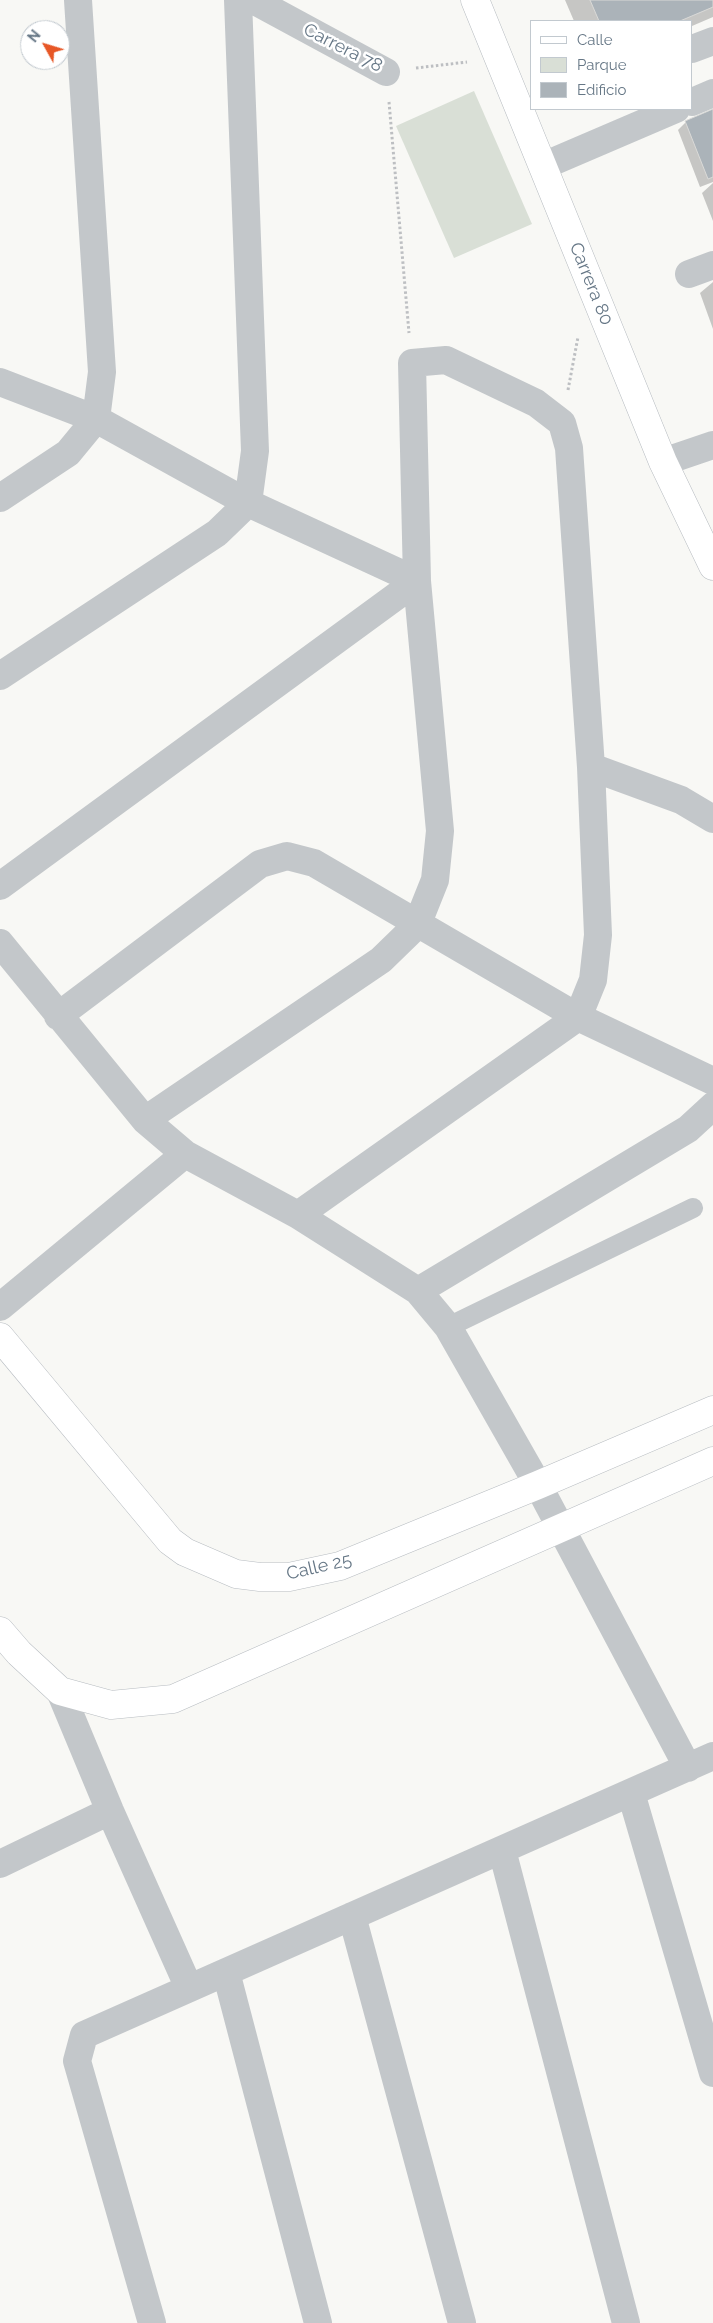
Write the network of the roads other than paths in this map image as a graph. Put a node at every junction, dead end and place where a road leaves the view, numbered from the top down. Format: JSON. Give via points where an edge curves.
{"nodes":[{"id":1,"x":78,"y":0,"type":"edge"},
{"id":2,"x":238,"y":0,"type":"edge"},
{"id":3,"x":253,"y":0,"type":"edge"},
{"id":4,"x":475,"y":0,"type":"edge"},
{"id":5,"x":713,"y":42,"type":"edge"},
{"id":6,"x":693,"y":49,"type":"edge"},
{"id":7,"x":386,"y":72,"type":"road end"},
{"id":8,"x":713,"y":93,"type":"edge"},
{"id":9,"x":693,"y":102,"type":"edge"},
{"id":10,"x":526,"y":108,"type":"edge"},
{"id":11,"x":674,"y":110,"type":"edge"},
{"id":12,"x":542,"y":166,"type":"junction"},
{"id":13,"x":0,"y":382,"type":"edge"},
{"id":14,"x":96,"y":419,"type":"junction"},
{"id":15,"x":713,"y":445,"type":"edge"},
{"id":16,"x":663,"y":462,"type":"junction"},
{"id":17,"x":0,"y":498,"type":"edge"},
{"id":18,"x":248,"y":503,"type":"junction"},
{"id":19,"x":713,"y":566,"type":"edge"},
{"id":20,"x":417,"y":581,"type":"junction"},
{"id":21,"x":0,"y":676,"type":"edge"},
{"id":22,"x":591,"y":767,"type":"junction"},
{"id":23,"x":713,"y":819,"type":"edge"},
{"id":24,"x":0,"y":886,"type":"edge"},
{"id":25,"x":417,"y":925,"type":"junction"},
{"id":26,"x":0,"y":943,"type":"edge"},
{"id":27,"x":58,"y":1016,"type":"junction"},
{"id":28,"x":578,"y":1017,"type":"junction"},
{"id":29,"x":713,"y":1081,"type":"edge"},
{"id":30,"x":713,"y":1106,"type":"edge"},
{"id":31,"x":144,"y":1120,"type":"junction"},
{"id":32,"x":185,"y":1154,"type":"junction"},
{"id":33,"x":693,"y":1208,"type":"dead end"},
{"id":34,"x":298,"y":1215,"type":"junction"},
{"id":35,"x":418,"y":1291,"type":"junction"},
{"id":36,"x":0,"y":1307,"type":"edge"},
{"id":37,"x":448,"y":1327,"type":"junction"},
{"id":38,"x":0,"y":1337,"type":"edge"},
{"id":39,"x":713,"y":1410,"type":"edge"},
{"id":40,"x":713,"y":1461,"type":"edge"},
{"id":41,"x":538,"y":1485,"type":"junction"},
{"id":42,"x":560,"y":1528,"type":"junction"},
{"id":43,"x":0,"y":1631,"type":"edge"},
{"id":44,"x":60,"y":1691,"type":"junction"},
{"id":45,"x":713,"y":1756,"type":"edge"},
{"id":46,"x":688,"y":1768,"type":"junction"},
{"id":47,"x":631,"y":1793,"type":"junction"},
{"id":48,"x":110,"y":1811,"type":"junction"},
{"id":49,"x":502,"y":1850,"type":"junction"},
{"id":50,"x":0,"y":1864,"type":"edge"},
{"id":51,"x":352,"y":1916,"type":"junction"},
{"id":52,"x":226,"y":1972,"type":"junction"},
{"id":53,"x":189,"y":1988,"type":"junction"},
{"id":54,"x":713,"y":2073,"type":"edge"},
{"id":55,"x":152,"y":2323,"type":"edge"},
{"id":56,"x":318,"y":2323,"type":"edge"},
{"id":57,"x":462,"y":2323,"type":"edge"},
{"id":58,"x":626,"y":2323,"type":"edge"}],
"edges":[{"from":1,"to":14,"type":"street","via":[[102,372]]},
{"from":2,"to":18,"type":"street","via":[[255,451]]},
{"from":3,"to":7,"type":"street","name":"Carrera 78"},
{"from":4,"to":10,"type":"street","name":"Carrera 80","via":[[499,59]]},
{"from":5,"to":6,"type":"street"},
{"from":8,"to":9,"type":"street"},
{"from":10,"to":12,"type":"street","name":"Carrera 80"},
{"from":11,"to":12,"type":"street"},
{"from":12,"to":16,"type":"street","name":"Carrera 80"},
{"from":13,"to":14,"type":"street"},
{"from":14,"to":17,"type":"street","via":[[68,453]]},
{"from":14,"to":18,"type":"street"},
{"from":15,"to":16,"type":"street"},
{"from":16,"to":19,"type":"street","name":"Carrera 80"},
{"from":18,"to":20,"type":"street"},
{"from":18,"to":21,"type":"street","via":[[217,533]]},
{"from":20,"to":22,"type":"street","via":[[412,363],[446,360],[536,403],[562,423],[568,448]]},
{"from":20,"to":24,"type":"street"},
{"from":20,"to":25,"type":"street","via":[[440,831],[435,880]]},
{"from":22,"to":23,"type":"street","via":[[681,800]]},
{"from":22,"to":28,"type":"street","via":[[598,935],[593,980]]},
{"from":25,"to":27,"type":"street","via":[[314,863],[287,856],[260,864]]},
{"from":25,"to":28,"type":"street"},
{"from":25,"to":31,"type":"street","via":[[381,960]]},
{"from":26,"to":27,"type":"street"},
{"from":27,"to":31,"type":"street"},
{"from":28,"to":29,"type":"street"},
{"from":28,"to":34,"type":"street"},
{"from":30,"to":35,"type":"street","via":[[688,1129]]},
{"from":31,"to":32,"type":"street"},
{"from":32,"to":34,"type":"street"},
{"from":32,"to":36,"type":"street"},
{"from":33,"to":37,"type":"lane"},
{"from":34,"to":35,"type":"street"},
{"from":35,"to":37,"type":"street"},
{"from":37,"to":41,"type":"street"},
{"from":38,"to":41,"type":"street","name":"Calle 25","via":[[170,1541],[185,1552],[236,1574],[289,1577],[340,1566]]},
{"from":39,"to":41,"type":"street","name":"Calle 25"},
{"from":40,"to":42,"type":"street"},
{"from":41,"to":42,"type":"street"},
{"from":42,"to":44,"type":"street","via":[[173,1699],[111,1705]]},
{"from":42,"to":46,"type":"street"},
{"from":43,"to":44,"type":"street"},
{"from":44,"to":48,"type":"street"},
{"from":45,"to":46,"type":"street"},
{"from":46,"to":47,"type":"street"},
{"from":47,"to":49,"type":"street"},
{"from":47,"to":54,"type":"street"},
{"from":48,"to":50,"type":"street"},
{"from":48,"to":53,"type":"street"},
{"from":49,"to":51,"type":"street"},
{"from":49,"to":58,"type":"street"},
{"from":51,"to":52,"type":"street"},
{"from":51,"to":57,"type":"street"},
{"from":52,"to":53,"type":"street"},
{"from":52,"to":56,"type":"street"},
{"from":53,"to":55,"type":"street","via":[[84,2035],[77,2061]]}]}
